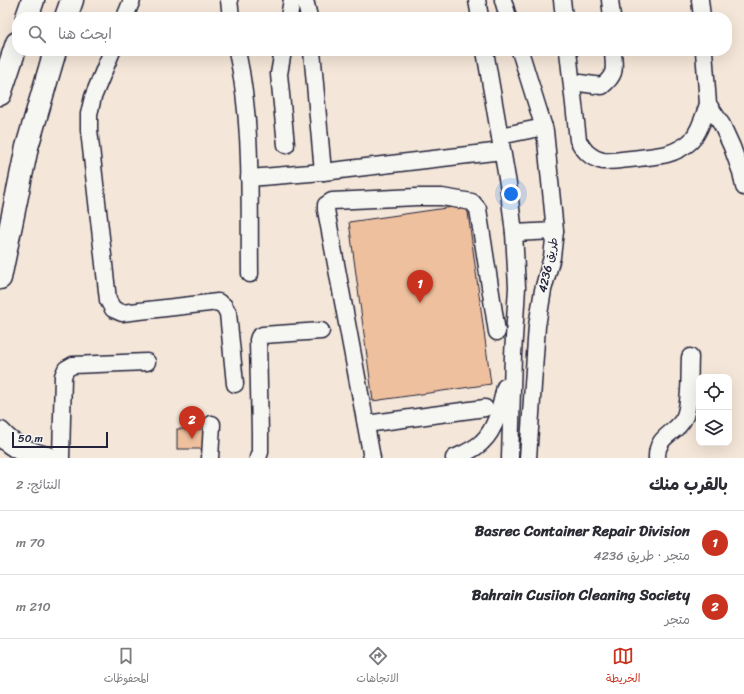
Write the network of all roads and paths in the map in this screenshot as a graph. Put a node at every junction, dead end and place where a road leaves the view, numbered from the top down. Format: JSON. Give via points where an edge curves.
{"nodes":[{"id":1,"x":33,"y":0,"type":"edge"},
{"id":2,"x":72,"y":0,"type":"edge"},
{"id":3,"x":132,"y":0,"type":"edge"},
{"id":4,"x":229,"y":0,"type":"edge"},
{"id":5,"x":292,"y":0,"type":"edge"},
{"id":6,"x":305,"y":0,"type":"edge"},
{"id":7,"x":477,"y":0,"type":"edge"},
{"id":8,"x":503,"y":0,"type":"edge"},
{"id":9,"x":562,"y":0,"type":"edge"},
{"id":10,"x":610,"y":0,"type":"edge"},
{"id":11,"x":700,"y":0,"type":"edge"},
{"id":12,"x":29,"y":12,"type":"edge"},
{"id":13,"x":68,"y":12,"type":"edge"},
{"id":14,"x":128,"y":12,"type":"edge"},
{"id":15,"x":230,"y":12,"type":"edge"},
{"id":16,"x":290,"y":12,"type":"edge"},
{"id":17,"x":308,"y":12,"type":"edge"},
{"id":18,"x":479,"y":12,"type":"edge"},
{"id":19,"x":507,"y":12,"type":"edge"},
{"id":20,"x":563,"y":12,"type":"edge"},
{"id":21,"x":611,"y":12,"type":"edge"},
{"id":22,"x":701,"y":12,"type":"edge"},
{"id":23,"x":13,"y":56,"type":"edge"},
{"id":24,"x":54,"y":56,"type":"edge"},
{"id":25,"x":110,"y":56,"type":"edge"},
{"id":26,"x":238,"y":56,"type":"edge"},
{"id":27,"x":282,"y":56,"type":"edge"},
{"id":28,"x":312,"y":56,"type":"edge"},
{"id":29,"x":486,"y":56,"type":"edge"},
{"id":30,"x":522,"y":56,"type":"edge"},
{"id":31,"x":569,"y":56,"type":"edge"},
{"id":32,"x":613,"y":56,"type":"edge"},
{"id":33,"x":704,"y":56,"type":"edge"},
{"id":34,"x":572,"y":82,"type":"junction"},
{"id":35,"x":0,"y":94,"type":"edge"},
{"id":36,"x":708,"y":104,"type":"junction"},
{"id":37,"x":544,"y":127,"type":"junction"},
{"id":38,"x":501,"y":144,"type":"junction"},
{"id":39,"x":286,"y":145,"type":"dead end"},
{"id":40,"x":323,"y":172,"type":"junction"},
{"id":41,"x":249,"y":178,"type":"junction"},
{"id":42,"x":744,"y":187,"type":"edge"},
{"id":43,"x":555,"y":231,"type":"junction"},
{"id":44,"x":514,"y":233,"type":"junction"},
{"id":45,"x":250,"y":274,"type":"dead end"},
{"id":46,"x":0,"y":278,"type":"edge"},
{"id":47,"x":321,"y":331,"type":"dead end"},
{"id":48,"x":497,"y":332,"type":"dead end"},
{"id":49,"x":513,"y":355,"type":"junction"},
{"id":50,"x":690,"y":357,"type":"dead end"},
{"id":51,"x":147,"y":362,"type":"dead end"},
{"id":52,"x":235,"y":384,"type":"dead end"},
{"id":53,"x":485,"y":408,"type":"dead end"},
{"id":54,"x":212,"y":424,"type":"dead end"},
{"id":55,"x":366,"y":424,"type":"junction"},
{"id":56,"x":0,"y":433,"type":"edge"},
{"id":57,"x":260,"y":456,"type":"edge"},
{"id":58,"x":47,"y":458,"type":"edge"},
{"id":59,"x":61,"y":458,"type":"edge"},
{"id":60,"x":210,"y":458,"type":"edge"},
{"id":61,"x":372,"y":458,"type":"edge"},
{"id":62,"x":454,"y":458,"type":"edge"},
{"id":63,"x":510,"y":458,"type":"edge"},
{"id":64,"x":528,"y":458,"type":"edge"},
{"id":65,"x":657,"y":458,"type":"edge"}],
"edges":[{"from":1,"to":12,"type":"highway"},
{"from":2,"to":13,"type":"highway"},
{"from":3,"to":14,"type":"street"},
{"from":4,"to":15,"type":"street"},
{"from":5,"to":16,"type":"street"},
{"from":6,"to":17,"type":"street"},
{"from":7,"to":18,"type":"street"},
{"from":8,"to":19,"type":"street"},
{"from":9,"to":20,"type":"street"},
{"from":10,"to":21,"type":"street"},
{"from":11,"to":22,"type":"street"},
{"from":23,"to":35,"type":"highway"},
{"from":24,"to":46,"type":"highway","via":[[27,147]]},
{"from":25,"to":52,"type":"street","via":[[93,97],[89,119],[108,300],[113,309],[122,313],[218,302],[228,313]]},
{"from":26,"to":41,"type":"street","via":[[246,106]]},
{"from":27,"to":39,"type":"street","via":[[279,74]]},
{"from":28,"to":40,"type":"street"},
{"from":29,"to":38,"type":"street"},
{"from":30,"to":37,"type":"street","name":"طريق 4236"},
{"from":31,"to":34,"type":"street"},
{"from":32,"to":34,"type":"street","via":[[614,74],[602,86]]},
{"from":33,"to":36,"type":"street"},
{"from":34,"to":36,"type":"street","via":[[578,140],[584,150],[604,161],[668,154],[680,148],[691,141],[699,129]]},
{"from":36,"to":42,"type":"street","via":[[722,124],[732,147]]},
{"from":37,"to":38,"type":"street"},
{"from":37,"to":43,"type":"street","name":"طريق 4236"},
{"from":38,"to":40,"type":"street"},
{"from":38,"to":44,"type":"street"},
{"from":40,"to":41,"type":"street"},
{"from":41,"to":45,"type":"street"},
{"from":43,"to":44,"type":"street"},
{"from":43,"to":64,"type":"street","name":"طريق 4236","via":[[552,257],[536,326]]},
{"from":44,"to":49,"type":"street","via":[[517,287]]},
{"from":47,"to":57,"type":"street","via":[[259,337]]},
{"from":48,"to":55,"type":"street","via":[[478,209],[472,202],[429,196],[329,202],[326,210]]},
{"from":49,"to":62,"type":"street","via":[[499,412],[491,429],[482,443]]},
{"from":49,"to":63,"type":"street"},
{"from":50,"to":65,"type":"street","via":[[688,402],[684,417],[660,442]]},
{"from":51,"to":59,"type":"street","via":[[73,365],[66,369],[63,376]]},
{"from":53,"to":55,"type":"street"},
{"from":54,"to":60,"type":"street"},
{"from":55,"to":61,"type":"street"},
{"from":56,"to":58,"type":"highway","via":[[16,448]]}]}
